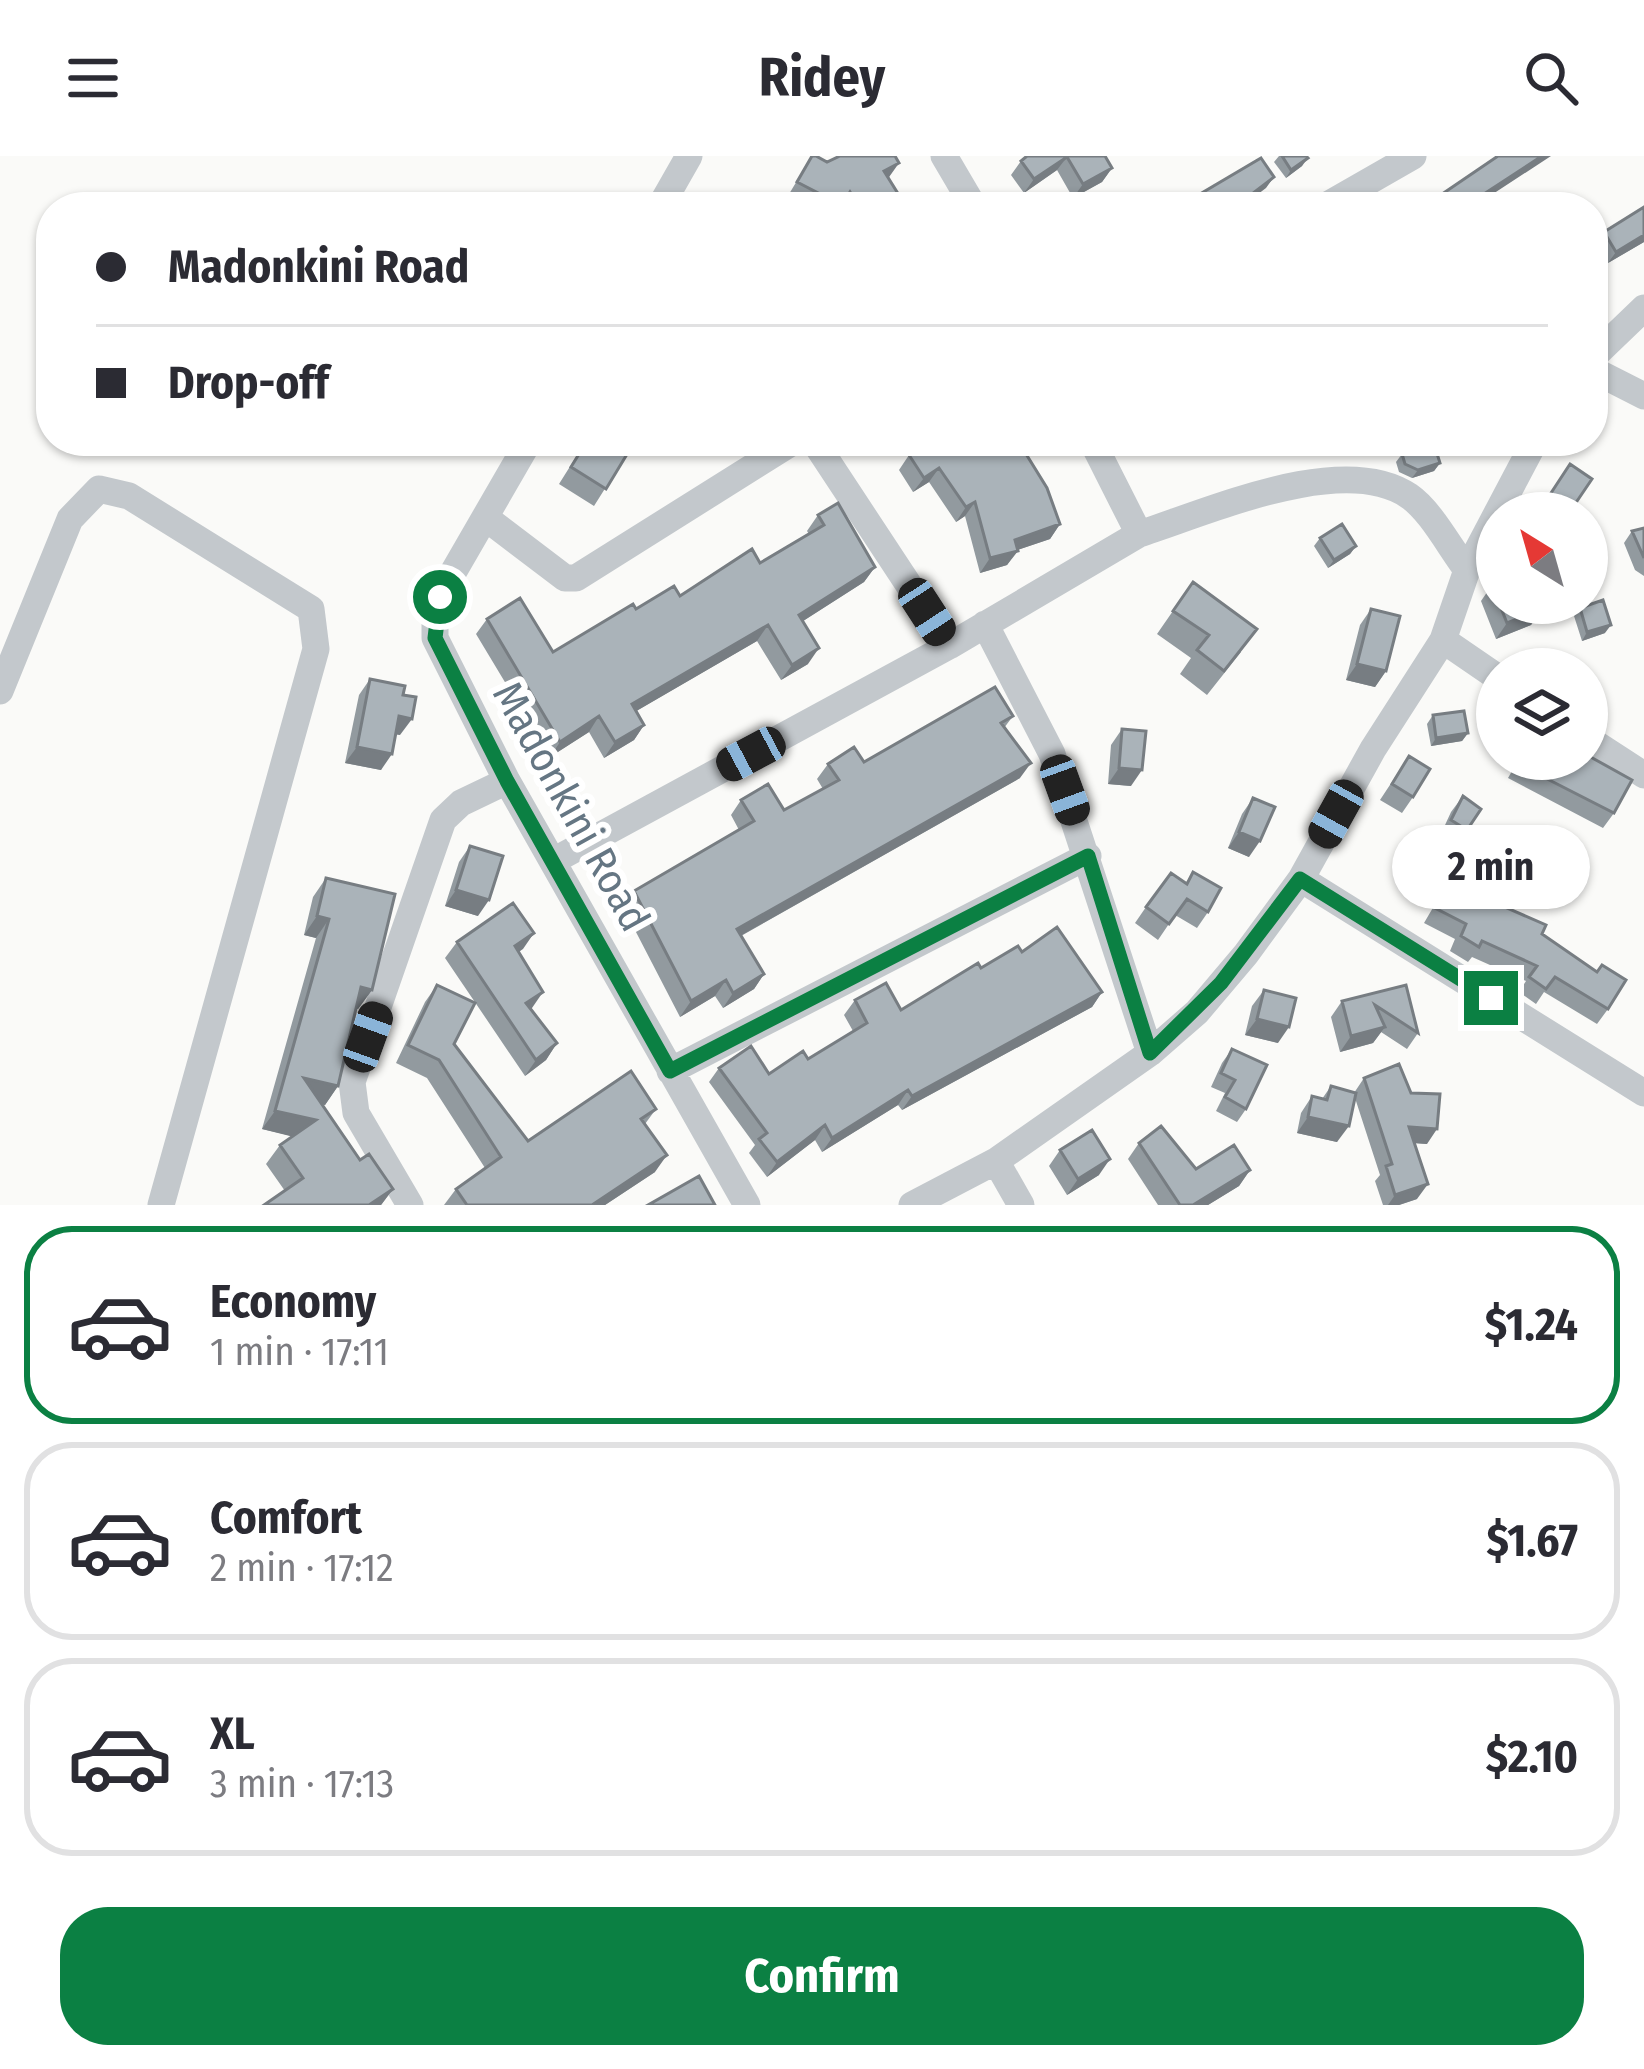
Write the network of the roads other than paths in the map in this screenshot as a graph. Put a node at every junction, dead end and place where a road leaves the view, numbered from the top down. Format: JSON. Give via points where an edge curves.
{"nodes":[{"id":1,"x":689,"y":156,"type":"edge"},
{"id":2,"x":1412,"y":156,"type":"edge"},
{"id":3,"x":950,"y":158,"type":"edge"},
{"id":4,"x":669,"y":192,"type":"edge"},
{"id":5,"x":959,"y":192,"type":"edge"},
{"id":6,"x":1373,"y":192,"type":"edge"},
{"id":7,"x":1644,"y":308,"type":"edge"},
{"id":8,"x":1608,"y":343,"type":"edge"},
{"id":9,"x":1608,"y":378,"type":"edge"},
{"id":10,"x":1644,"y":396,"type":"edge"},
{"id":11,"x":521,"y":456,"type":"edge"},
{"id":12,"x":770,"y":456,"type":"edge"},
{"id":13,"x":824,"y":456,"type":"edge"},
{"id":14,"x":1100,"y":456,"type":"edge"},
{"id":15,"x":1527,"y":456,"type":"edge"},
{"id":16,"x":486,"y":518,"type":"junction"},
{"id":17,"x":1138,"y":534,"type":"junction"},
{"id":18,"x":1467,"y":570,"type":"junction"},
{"id":19,"x":985,"y":624,"type":"junction"},
{"id":20,"x":1443,"y":640,"type":"junction"},
{"id":21,"x":949,"y":646,"type":"junction"},
{"id":22,"x":1476,"y":663,"type":"edge"},
{"id":23,"x":0,"y":691,"type":"edge"},
{"id":24,"x":1608,"y":752,"type":"edge"},
{"id":25,"x":1644,"y":775,"type":"edge"},
{"id":26,"x":507,"y":781,"type":"junction"},
{"id":27,"x":1088,"y":856,"type":"junction"},
{"id":28,"x":553,"y":861,"type":"junction"},
{"id":29,"x":1300,"y":879,"type":"junction"},
{"id":30,"x":1150,"y":1053,"type":"junction"},
{"id":31,"x":670,"y":1071,"type":"junction"},
{"id":32,"x":1644,"y":1094,"type":"edge"},
{"id":33,"x":996,"y":1162,"type":"junction"},
{"id":34,"x":161,"y":1205,"type":"edge"},
{"id":35,"x":410,"y":1205,"type":"edge"},
{"id":36,"x":747,"y":1205,"type":"edge"},
{"id":37,"x":912,"y":1205,"type":"edge"},
{"id":38,"x":1021,"y":1205,"type":"edge"}],
"edges":[{"from":1,"to":4,"type":"street"},
{"from":2,"to":6,"type":"street"},
{"from":3,"to":5,"type":"street"},
{"from":7,"to":8,"type":"street"},
{"from":9,"to":10,"type":"street"},
{"from":11,"to":16,"type":"street","name":"Madonkini Road"},
{"from":12,"to":16,"type":"street","via":[[576,578],[565,578]]},
{"from":13,"to":21,"type":"street"},
{"from":14,"to":17,"type":"street"},
{"from":15,"to":18,"type":"street"},
{"from":16,"to":26,"type":"street","name":"Madonkini Road","via":[[440,597],[435,638]]},
{"from":17,"to":18,"type":"street","via":[[1327,479],[1373,481],[1411,497]]},
{"from":17,"to":19,"type":"street"},
{"from":18,"to":20,"type":"street"},
{"from":19,"to":21,"type":"street"},
{"from":19,"to":27,"type":"street","via":[[1052,754]]},
{"from":20,"to":22,"type":"street"},
{"from":20,"to":29,"type":"street"},
{"from":21,"to":28,"type":"street"},
{"from":23,"to":34,"type":"street","via":[[70,519],[99,489],[129,496],[311,609],[316,649]]},
{"from":24,"to":25,"type":"street"},
{"from":26,"to":28,"type":"street","name":"Madonkini Road"},
{"from":26,"to":35,"type":"street","via":[[443,820],[352,1082],[356,1113]]},
{"from":27,"to":30,"type":"street"},
{"from":27,"to":31,"type":"street"},
{"from":28,"to":31,"type":"street","name":"Madonkini Road"},
{"from":29,"to":30,"type":"street","via":[[1209,998]]},
{"from":29,"to":32,"type":"street"},
{"from":30,"to":33,"type":"street"},
{"from":31,"to":36,"type":"street","name":"Madonkini Road"},
{"from":33,"to":37,"type":"street"},
{"from":33,"to":38,"type":"street"}]}
